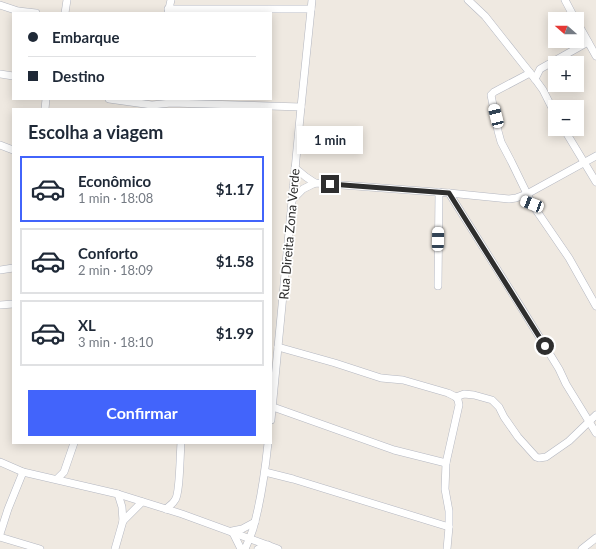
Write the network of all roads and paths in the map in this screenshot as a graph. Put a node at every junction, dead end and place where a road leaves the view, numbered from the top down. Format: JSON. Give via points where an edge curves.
{"nodes":[{"id":1,"x":67,"y":0,"type":"edge"},
{"id":2,"x":170,"y":0,"type":"edge"},
{"id":3,"x":312,"y":0,"type":"edge"},
{"id":4,"x":468,"y":0,"type":"edge"},
{"id":5,"x":565,"y":0,"type":"edge"},
{"id":6,"x":0,"y":5,"type":"edge"},
{"id":7,"x":311,"y":9,"type":"junction"},
{"id":8,"x":168,"y":11,"type":"edge"},
{"id":9,"x":30,"y":12,"type":"edge"},
{"id":10,"x":65,"y":12,"type":"edge"},
{"id":11,"x":571,"y":12,"type":"edge"},
{"id":12,"x":584,"y":33,"type":"edge"},
{"id":13,"x":592,"y":45,"type":"edge"},
{"id":14,"x":596,"y":56,"type":"edge"},
{"id":15,"x":522,"y":64,"type":"junction"},
{"id":16,"x":540,"y":69,"type":"junction"},
{"id":17,"x":0,"y":74,"type":"edge"},
{"id":18,"x":12,"y":76,"type":"edge"},
{"id":19,"x":533,"y":76,"type":"junction"},
{"id":20,"x":116,"y":100,"type":"edge"},
{"id":21,"x":548,"y":100,"type":"edge"},
{"id":22,"x":171,"y":104,"type":"edge"},
{"id":23,"x":301,"y":107,"type":"junction"},
{"id":24,"x":568,"y":136,"type":"edge"},
{"id":25,"x":0,"y":145,"type":"edge"},
{"id":26,"x":12,"y":150,"type":"edge"},
{"id":27,"x":596,"y":156,"type":"edge"},
{"id":28,"x":584,"y":163,"type":"junction"},
{"id":29,"x":295,"y":168,"type":"junction"},
{"id":30,"x":596,"y":182,"type":"edge"},
{"id":31,"x":315,"y":183,"type":"junction"},
{"id":32,"x":439,"y":192,"type":"junction"},
{"id":33,"x":449,"y":193,"type":"junction"},
{"id":34,"x":527,"y":194,"type":"junction"},
{"id":35,"x":516,"y":198,"type":"junction"},
{"id":36,"x":292,"y":200,"type":"junction"},
{"id":37,"x":532,"y":204,"type":"junction"},
{"id":38,"x":12,"y":268,"type":"edge"},
{"id":39,"x":0,"y":270,"type":"edge"},
{"id":40,"x":438,"y":286,"type":"dead end"},
{"id":41,"x":12,"y":304,"type":"edge"},
{"id":42,"x":0,"y":305,"type":"edge"},
{"id":43,"x":596,"y":306,"type":"edge"},
{"id":44,"x":278,"y":348,"type":"junction"},
{"id":45,"x":456,"y":397,"type":"junction"},
{"id":46,"x":272,"y":407,"type":"joint"},
{"id":47,"x":596,"y":416,"type":"edge"},
{"id":48,"x":589,"y":421,"type":"junction"},
{"id":49,"x":596,"y":433,"type":"edge"},
{"id":50,"x":74,"y":444,"type":"edge"},
{"id":51,"x":181,"y":444,"type":"edge"},
{"id":52,"x":268,"y":444,"type":"edge"},
{"id":53,"x":0,"y":462,"type":"edge"},
{"id":54,"x":446,"y":463,"type":"junction"},
{"id":55,"x":23,"y":472,"type":"junction"},
{"id":56,"x":64,"y":472,"type":"junction"},
{"id":57,"x":264,"y":472,"type":"junction"},
{"id":58,"x":57,"y":479,"type":"junction"},
{"id":59,"x":68,"y":482,"type":"junction"},
{"id":60,"x":118,"y":494,"type":"junction"},
{"id":61,"x":176,"y":500,"type":"junction"},
{"id":62,"x":142,"y":502,"type":"junction"},
{"id":63,"x":166,"y":509,"type":"junction"},
{"id":64,"x":182,"y":514,"type":"junction"},
{"id":65,"x":123,"y":521,"type":"junction"},
{"id":66,"x":255,"y":522,"type":"junction"},
{"id":67,"x":449,"y":527,"type":"junction"},
{"id":68,"x":232,"y":532,"type":"junction"},
{"id":69,"x":0,"y":536,"type":"edge"},
{"id":70,"x":249,"y":538,"type":"junction"},
{"id":71,"x":596,"y":538,"type":"edge"},
{"id":72,"x":268,"y":545,"type":"junction"},
{"id":73,"x":584,"y":548,"type":"edge"},
{"id":74,"x":40,"y":549,"type":"edge"},
{"id":75,"x":115,"y":549,"type":"edge"},
{"id":76,"x":241,"y":549,"type":"edge"},
{"id":77,"x":245,"y":549,"type":"edge"},
{"id":78,"x":258,"y":549,"type":"edge"},
{"id":79,"x":278,"y":549,"type":"edge"},
{"id":80,"x":447,"y":549,"type":"edge"}],
"edges":[{"from":1,"to":10,"type":"street"},
{"from":2,"to":8,"type":"street"},
{"from":3,"to":7,"type":"street","name":"Rua Direita Zona Verde"},
{"from":4,"to":15,"type":"street","via":[[485,16]]},
{"from":5,"to":11,"type":"street"},
{"from":6,"to":9,"type":"street"},
{"from":7,"to":8,"type":"street"},
{"from":7,"to":23,"type":"street","name":"Rua Direita Zona Verde"},
{"from":12,"to":13,"type":"street"},
{"from":13,"to":14,"type":"street"},
{"from":13,"to":16,"type":"street"},
{"from":15,"to":16,"type":"street"},
{"from":15,"to":19,"type":"street"},
{"from":16,"to":19,"type":"street"},
{"from":17,"to":18,"type":"street"},
{"from":19,"to":21,"type":"street"},
{"from":19,"to":34,"type":"street","via":[[491,95],[501,142]]},
{"from":20,"to":22,"type":"street","via":[[152,105]]},
{"from":22,"to":23,"type":"street"},
{"from":23,"to":29,"type":"street","name":"Rua Direita Zona Verde"},
{"from":24,"to":28,"type":"street"},
{"from":25,"to":26,"type":"street"},
{"from":27,"to":28,"type":"street"},
{"from":28,"to":30,"type":"street"},
{"from":28,"to":34,"type":"street"},
{"from":29,"to":31,"type":"street"},
{"from":29,"to":36,"type":"street","name":"Rua Direita Zona Verde"},
{"from":31,"to":32,"type":"street"},
{"from":31,"to":36,"type":"street","via":[[303,189]]},
{"from":32,"to":33,"type":"street"},
{"from":32,"to":40,"type":"street"},
{"from":33,"to":35,"type":"street"},
{"from":33,"to":48,"type":"street"},
{"from":34,"to":35,"type":"street"},
{"from":34,"to":37,"type":"street"},
{"from":35,"to":37,"type":"street"},
{"from":36,"to":44,"type":"street","name":"Rua Direita Zona Verde"},
{"from":37,"to":43,"type":"street","via":[[569,258]]},
{"from":38,"to":39,"type":"street"},
{"from":41,"to":42,"type":"street"},
{"from":44,"to":45,"type":"street","via":[[381,378],[403,380]]},
{"from":44,"to":46,"type":"street","name":"Rua Direita Zona Verde"},
{"from":45,"to":48,"type":"street","via":[[464,394],[492,400],[518,437],[539,458],[546,457],[569,441]]},
{"from":45,"to":54,"type":"street","via":[[459,405]]},
{"from":46,"to":54,"type":"street","via":[[394,450]]},
{"from":47,"to":48,"type":"street"},
{"from":48,"to":49,"type":"street"},
{"from":50,"to":56,"type":"street"},
{"from":51,"to":61,"type":"street"},
{"from":52,"to":57,"type":"street"},
{"from":53,"to":55,"type":"street"},
{"from":54,"to":67,"type":"street","via":[[445,489]]},
{"from":55,"to":58,"type":"street"},
{"from":55,"to":69,"type":"street"},
{"from":56,"to":58,"type":"street"},
{"from":56,"to":59,"type":"street"},
{"from":57,"to":66,"type":"street"},
{"from":57,"to":67,"type":"street"},
{"from":58,"to":59,"type":"street"},
{"from":59,"to":60,"type":"street"},
{"from":60,"to":62,"type":"street"},
{"from":60,"to":65,"type":"street"},
{"from":61,"to":63,"type":"street"},
{"from":61,"to":64,"type":"street"},
{"from":62,"to":63,"type":"street"},
{"from":62,"to":65,"type":"street"},
{"from":63,"to":64,"type":"street"},
{"from":64,"to":68,"type":"street"},
{"from":65,"to":75,"type":"street"},
{"from":66,"to":68,"type":"street"},
{"from":66,"to":70,"type":"street"},
{"from":67,"to":80,"type":"street"},
{"from":68,"to":70,"type":"street"},
{"from":68,"to":76,"type":"street"},
{"from":69,"to":74,"type":"street"},
{"from":70,"to":72,"type":"street"},
{"from":70,"to":77,"type":"street"},
{"from":71,"to":73,"type":"street"},
{"from":72,"to":78,"type":"street"},
{"from":72,"to":79,"type":"street"}]}
